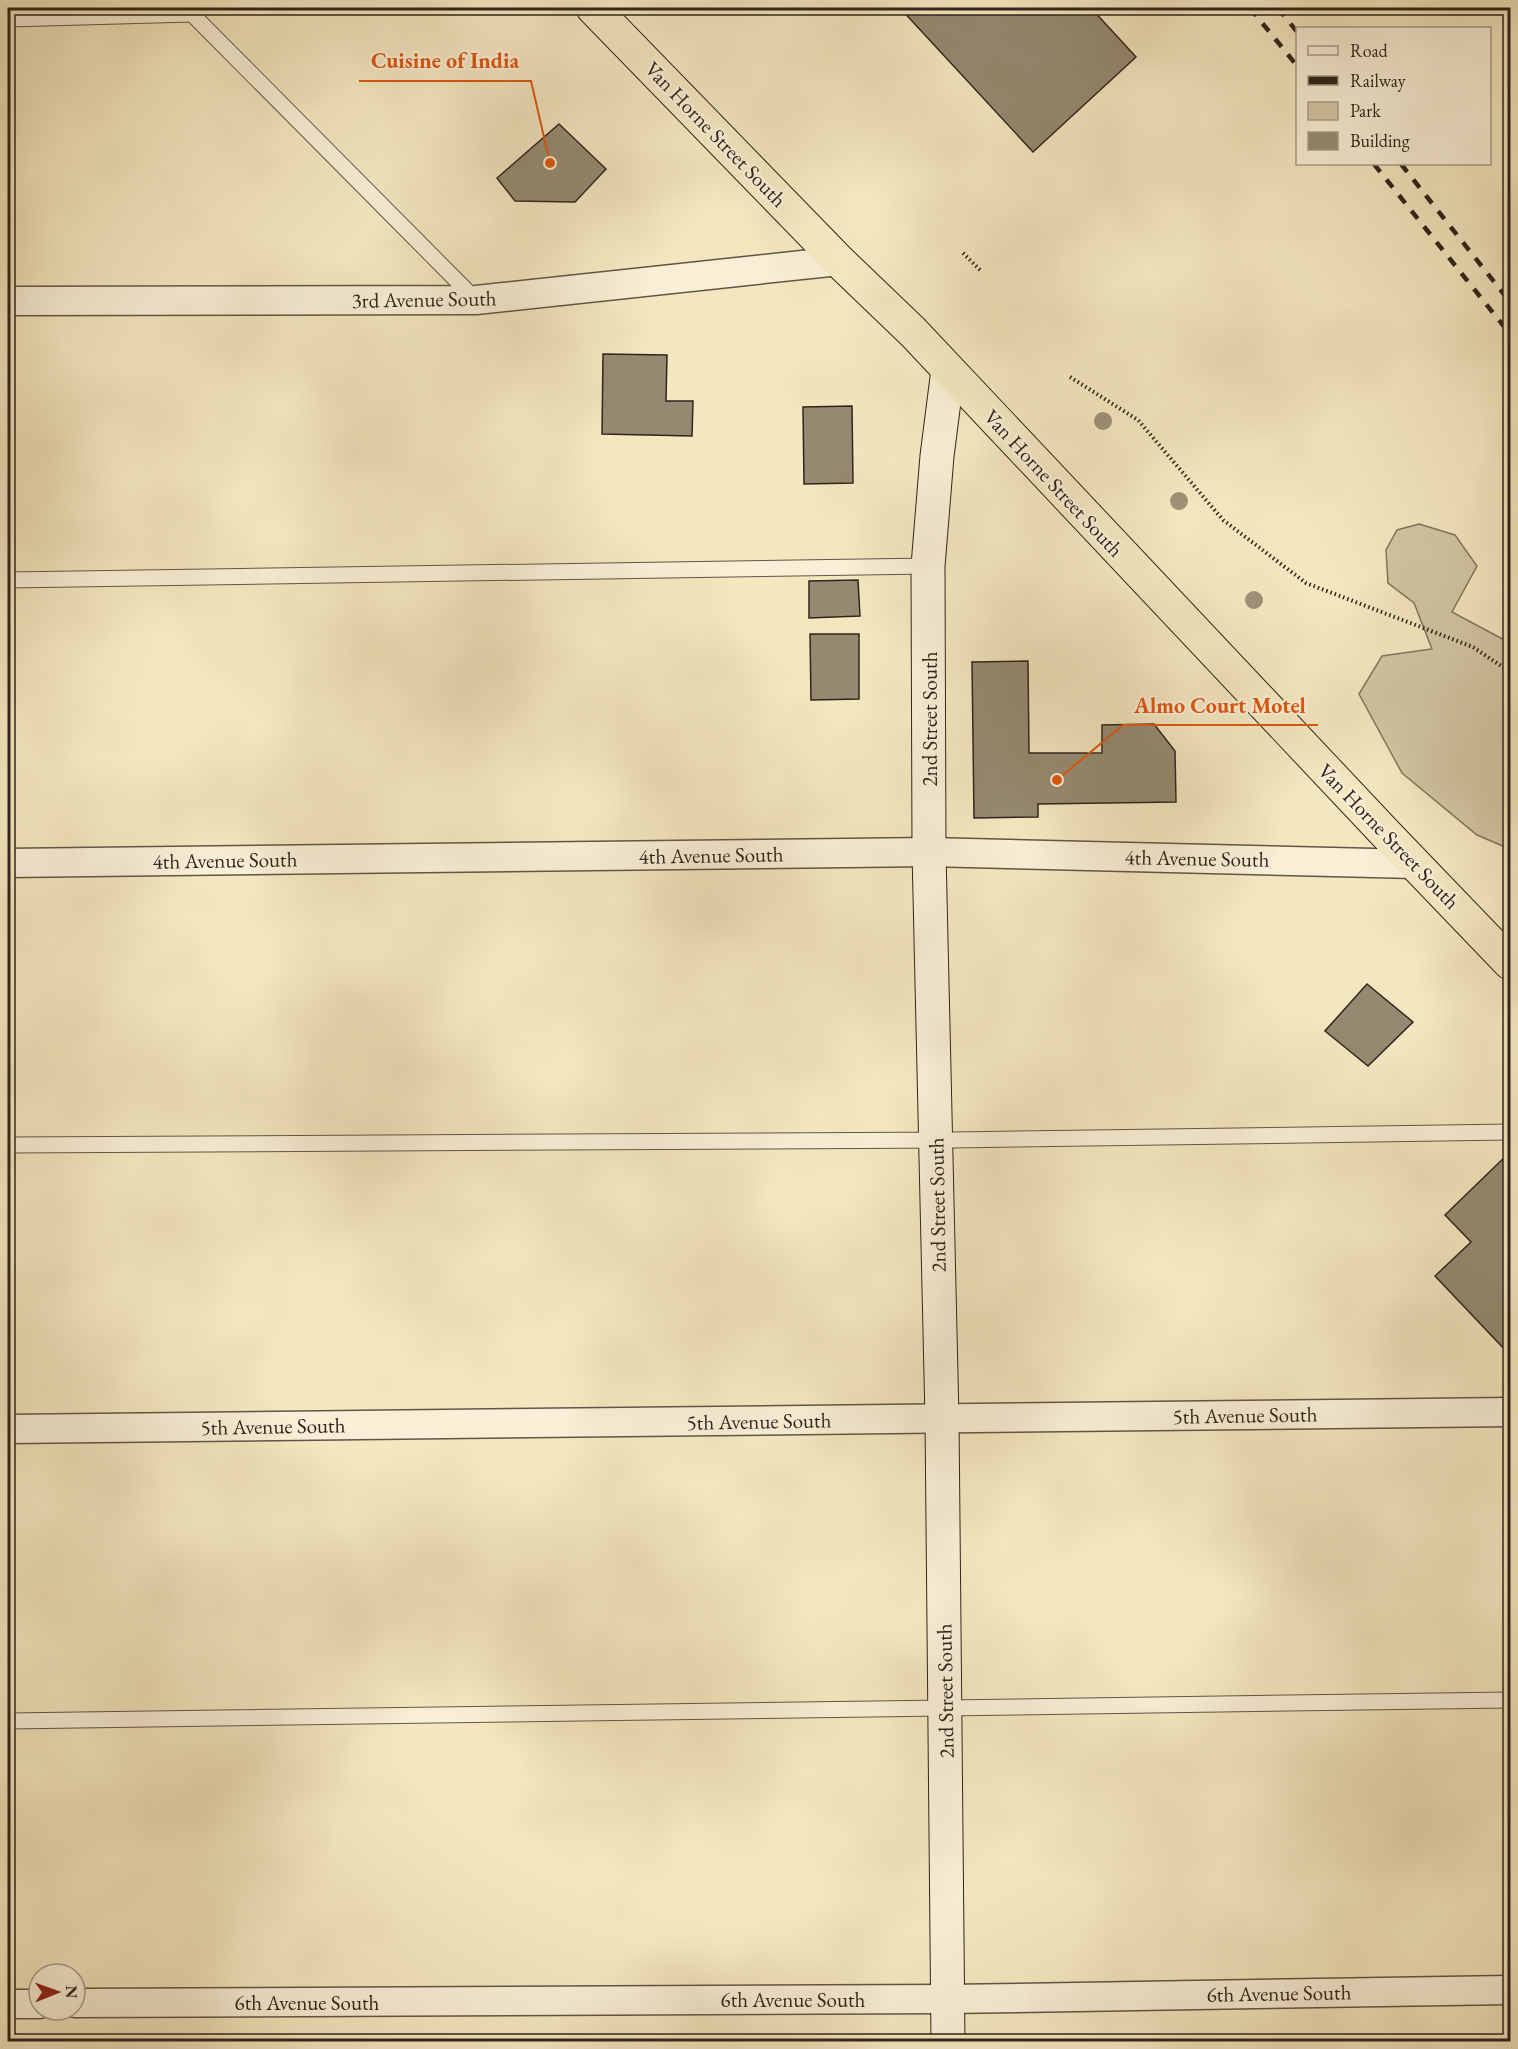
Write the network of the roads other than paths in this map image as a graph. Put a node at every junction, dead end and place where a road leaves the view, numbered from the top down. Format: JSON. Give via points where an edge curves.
{"nodes":[{"id":1,"x":593,"y":8,"type":"edge"},
{"id":2,"x":189,"y":10,"type":"edge"},
{"id":3,"x":8,"y":19,"type":"edge"},
{"id":4,"x":839,"y":261,"type":"junction"},
{"id":5,"x":476,"y":300,"type":"junction"},
{"id":6,"x":8,"y":301,"type":"edge"},
{"id":7,"x":948,"y":370,"type":"junction"},
{"id":8,"x":928,"y":566,"type":"junction"},
{"id":9,"x":8,"y":580,"type":"edge"},
{"id":10,"x":929,"y":852,"type":"junction"},
{"id":11,"x":8,"y":862,"type":"edge"},
{"id":12,"x":1415,"y":864,"type":"junction"},
{"id":13,"x":1510,"y":963,"type":"edge"},
{"id":14,"x":1510,"y":1132,"type":"edge"},
{"id":15,"x":935,"y":1139,"type":"junction"},
{"id":16,"x":8,"y":1145,"type":"edge"},
{"id":17,"x":1510,"y":1412,"type":"edge"},
{"id":18,"x":942,"y":1419,"type":"junction"},
{"id":19,"x":8,"y":1429,"type":"edge"},
{"id":20,"x":1510,"y":1700,"type":"edge"},
{"id":21,"x":945,"y":1709,"type":"junction"},
{"id":22,"x":8,"y":1721,"type":"edge"},
{"id":23,"x":1510,"y":1990,"type":"edge"},
{"id":24,"x":948,"y":1999,"type":"junction"},
{"id":25,"x":87,"y":2003,"type":"edge"},
{"id":26,"x":8,"y":2004,"type":"edge"},
{"id":27,"x":27,"y":2004,"type":"edge"},
{"id":28,"x":948,"y":2042,"type":"edge"}],
"edges":[{"from":1,"to":4,"type":"highway","name":"Van Horne Street South"},
{"from":2,"to":3,"type":"lane"},
{"from":2,"to":5,"type":"lane"},
{"from":4,"to":5,"type":"street","name":"3rd Avenue South"},
{"from":4,"to":7,"type":"highway","name":"Van Horne Street South"},
{"from":5,"to":6,"type":"street","name":"3rd Avenue South"},
{"from":7,"to":8,"type":"main road","name":"2nd Street South"},
{"from":7,"to":12,"type":"highway","name":"Van Horne Street South"},
{"from":8,"to":9,"type":"lane"},
{"from":8,"to":10,"type":"main road","name":"2nd Street South"},
{"from":10,"to":11,"type":"street","name":"4th Avenue South"},
{"from":10,"to":12,"type":"street","name":"4th Avenue South"},
{"from":10,"to":15,"type":"main road","name":"2nd Street South"},
{"from":12,"to":13,"type":"highway","name":"Van Horne Street South"},
{"from":14,"to":15,"type":"lane"},
{"from":15,"to":16,"type":"lane"},
{"from":15,"to":18,"type":"main road","name":"2nd Street South"},
{"from":17,"to":18,"type":"street","name":"5th Avenue South"},
{"from":18,"to":19,"type":"street","name":"5th Avenue South"},
{"from":18,"to":21,"type":"main road","name":"2nd Street South"},
{"from":20,"to":21,"type":"lane"},
{"from":21,"to":22,"type":"lane"},
{"from":21,"to":24,"type":"main road","name":"2nd Street South"},
{"from":23,"to":24,"type":"street","name":"6th Avenue South"},
{"from":24,"to":25,"type":"street","name":"6th Avenue South"},
{"from":24,"to":28,"type":"main road","name":"2nd Street South"},
{"from":26,"to":27,"type":"street"}]}
